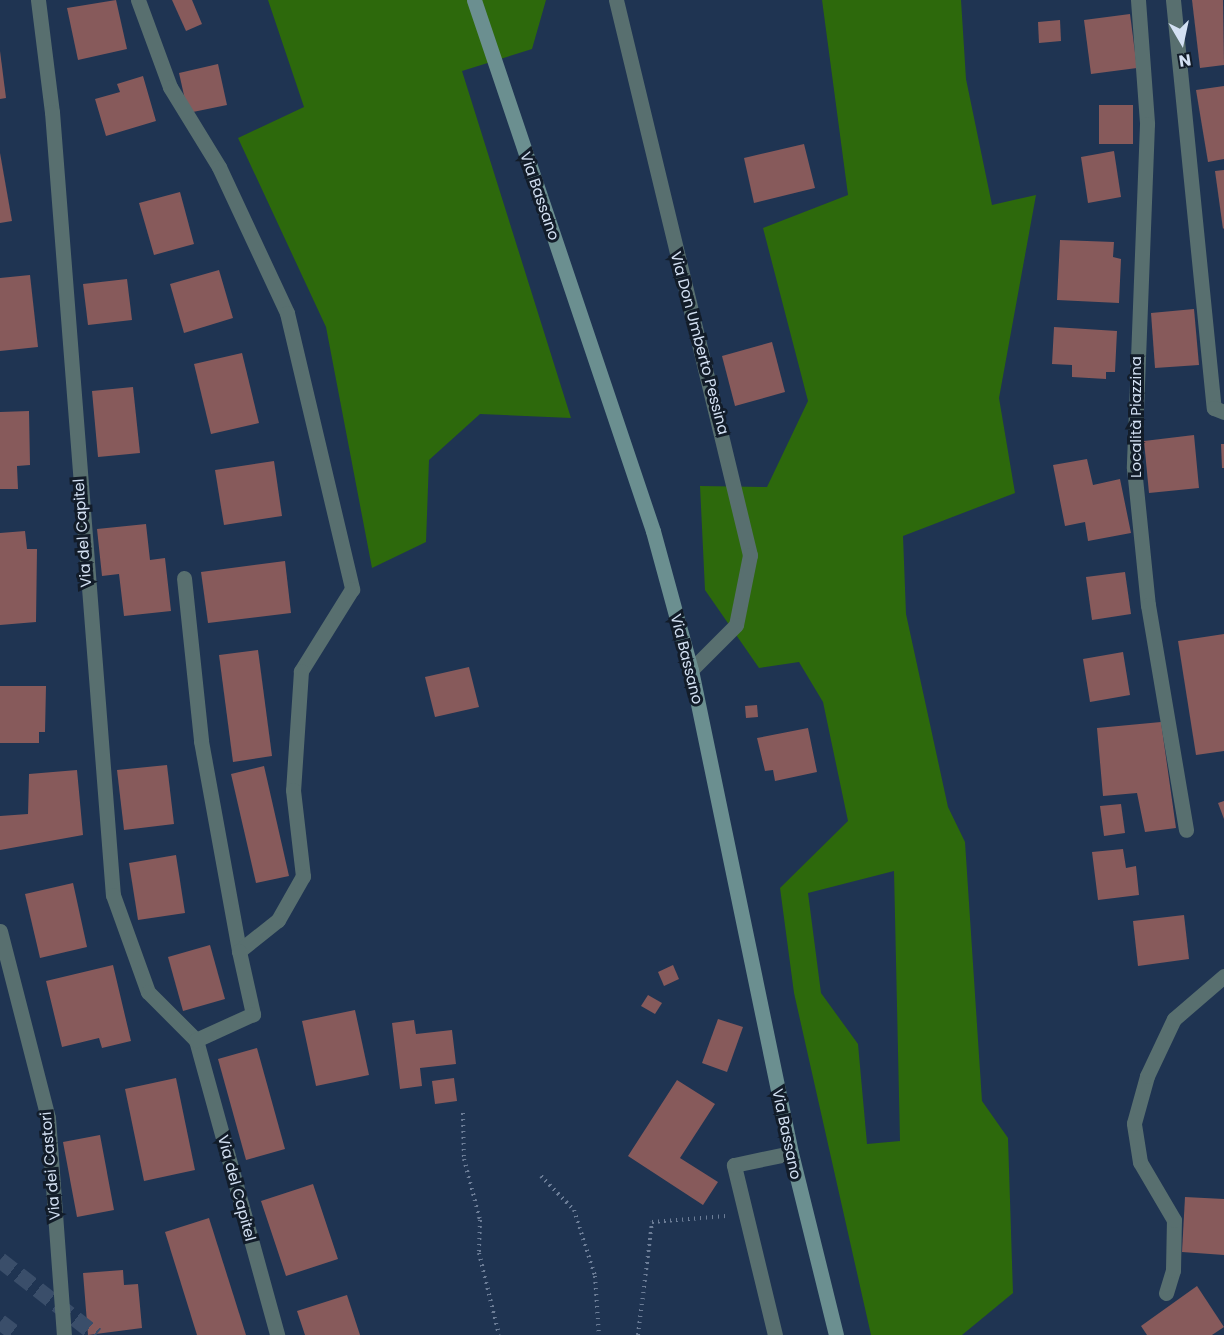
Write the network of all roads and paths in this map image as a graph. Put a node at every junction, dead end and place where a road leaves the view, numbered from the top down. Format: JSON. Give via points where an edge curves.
{"nodes":[{"id":1,"x":38,"y":0,"type":"edge"},
{"id":2,"x":138,"y":0,"type":"edge"},
{"id":3,"x":474,"y":0,"type":"edge"},
{"id":4,"x":616,"y":0,"type":"edge"},
{"id":5,"x":1138,"y":0,"type":"edge"},
{"id":6,"x":1173,"y":0,"type":"edge"},
{"id":7,"x":1224,"y":412,"type":"edge"},
{"id":8,"x":184,"y":578,"type":"dead end"},
{"id":9,"x":691,"y":670,"type":"junction"},
{"id":10,"x":1186,"y":830,"type":"dead end"},
{"id":11,"x":0,"y":931,"type":"edge"},
{"id":12,"x":239,"y":951,"type":"junction"},
{"id":13,"x":1224,"y":976,"type":"edge"},
{"id":14,"x":196,"y":1040,"type":"junction"},
{"id":15,"x":464,"y":1113,"type":"dead end"},
{"id":16,"x":790,"y":1153,"type":"junction"},
{"id":17,"x":542,"y":1176,"type":"dead end"},
{"id":18,"x":747,"y":1214,"type":"junction"},
{"id":19,"x":1166,"y":1293,"type":"dead end"},
{"id":20,"x":63,"y":1335,"type":"edge"},
{"id":21,"x":277,"y":1335,"type":"edge"},
{"id":22,"x":499,"y":1335,"type":"edge"},
{"id":23,"x":599,"y":1335,"type":"edge"},
{"id":24,"x":638,"y":1335,"type":"edge"},
{"id":25,"x":775,"y":1335,"type":"edge"},
{"id":26,"x":836,"y":1335,"type":"edge"}],
"edges":[{"from":1,"to":14,"type":"street","name":"Via del Capitel","via":[[52,112],[113,895],[148,992]]},
{"from":2,"to":12,"type":"street","via":[[170,87],[219,167],[287,313],[352,589],[301,671],[293,790],[303,876],[278,920]]},
{"from":3,"to":9,"type":"main road","name":"Via Bassano","via":[[653,531]]},
{"from":4,"to":9,"type":"street","name":"Via Don Umberto Pessina","via":[[750,555],[736,625]]},
{"from":5,"to":10,"type":"street","name":"Località Piazzina","via":[[1147,124],[1134,468],[1148,605]]},
{"from":6,"to":7,"type":"street","via":[[1214,408]]},
{"from":8,"to":12,"type":"street","via":[[201,741]]},
{"from":9,"to":16,"type":"main road","name":"Via Bassano"},
{"from":11,"to":20,"type":"street","name":"Via dei Castori","via":[[48,1118]]},
{"from":12,"to":14,"type":"street","via":[[253,1014]]},
{"from":13,"to":19,"type":"street","via":[[1174,1019],[1147,1076],[1134,1123],[1140,1162],[1174,1220],[1173,1270]]},
{"from":14,"to":21,"type":"street","name":"Via del Capitel"},
{"from":15,"to":22,"type":"path","via":[[464,1159],[480,1220],[479,1253]]},
{"from":16,"to":18,"type":"street","via":[[734,1165]]},
{"from":16,"to":26,"type":"main road","name":"Via Bassano"},
{"from":17,"to":23,"type":"path","via":[[574,1210],[595,1276]]},
{"from":18,"to":24,"type":"path","via":[[652,1222]]},
{"from":18,"to":25,"type":"street"}]}
